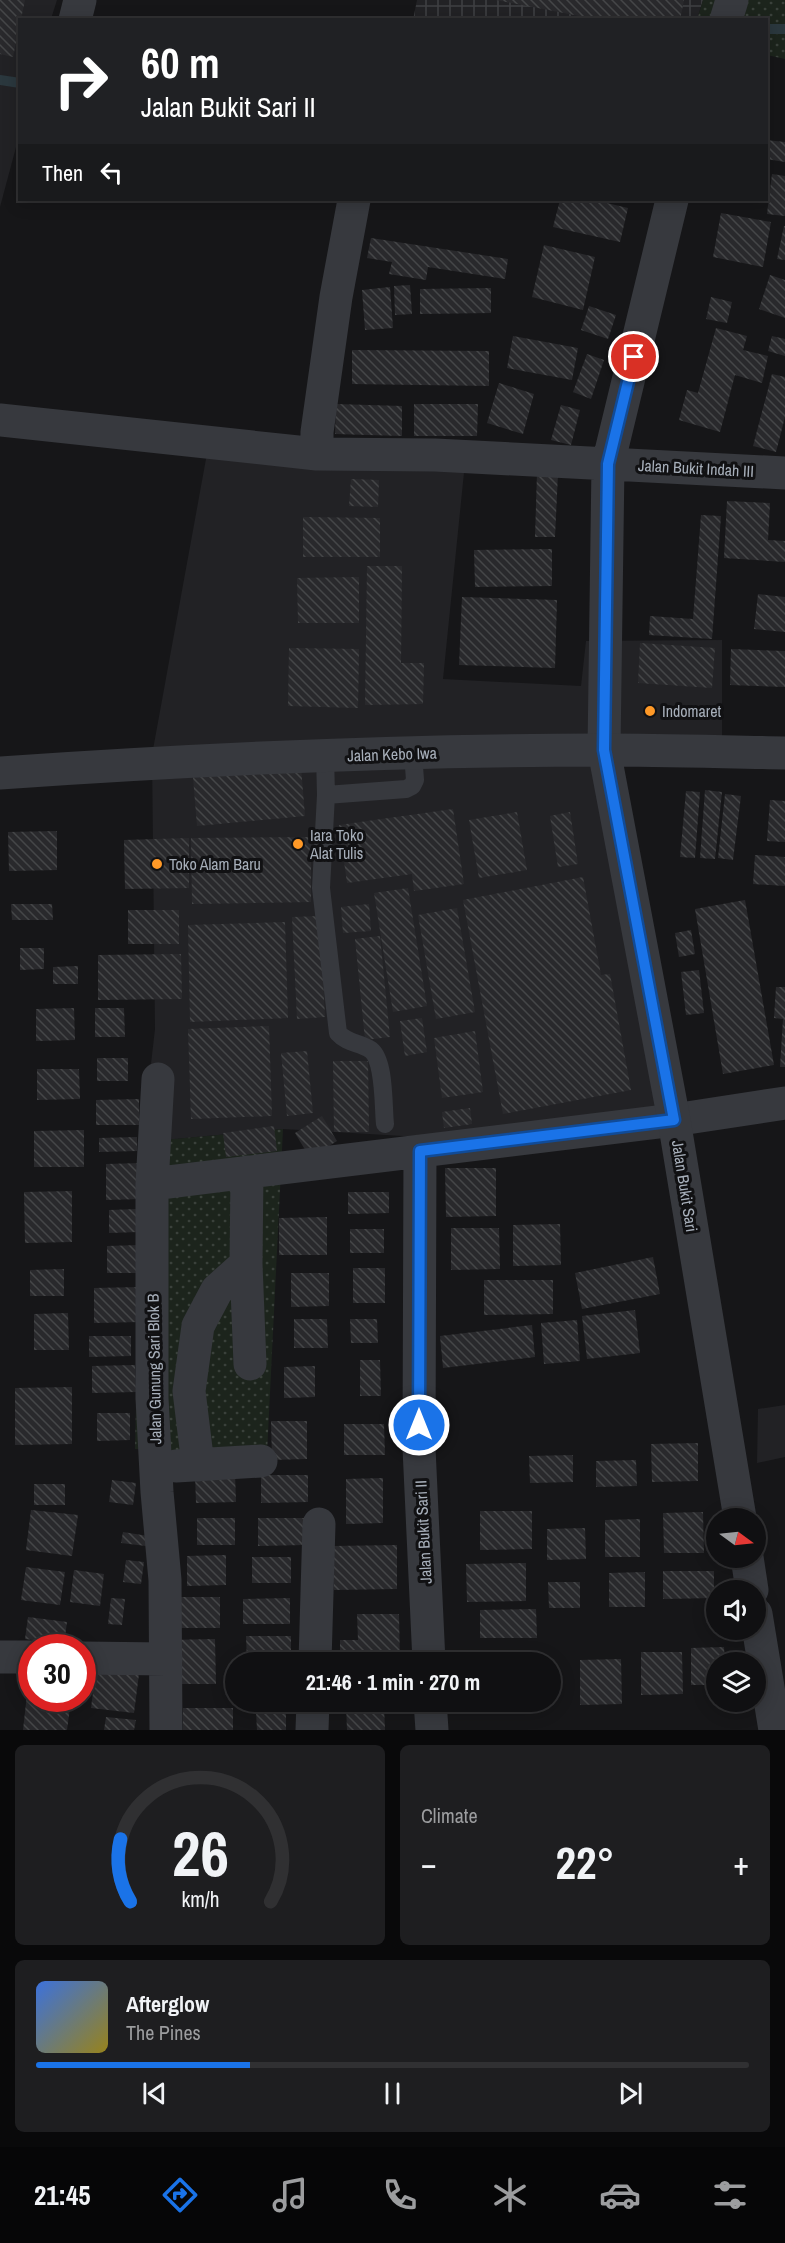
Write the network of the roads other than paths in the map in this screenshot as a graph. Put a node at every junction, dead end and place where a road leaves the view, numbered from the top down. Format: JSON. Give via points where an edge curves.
{"nodes":[{"id":1,"x":80,"y":0,"type":"edge"},
{"id":2,"x":732,"y":0,"type":"edge"},
{"id":3,"x":76,"y":18,"type":"edge"},
{"id":4,"x":727,"y":18,"type":"edge"},
{"id":5,"x":354,"y":201,"type":"edge"},
{"id":6,"x":672,"y":201,"type":"edge"},
{"id":7,"x":0,"y":420,"type":"edge"},
{"id":8,"x":316,"y":454,"type":"junction"},
{"id":9,"x":608,"y":464,"type":"junction"},
{"id":10,"x":785,"y":473,"type":"edge"},
{"id":11,"x":604,"y":750,"type":"junction"},
{"id":12,"x":413,"y":753,"type":"junction"},
{"id":13,"x":785,"y":753,"type":"edge"},
{"id":14,"x":325,"y":755,"type":"junction"},
{"id":15,"x":0,"y":773,"type":"edge"},
{"id":16,"x":326,"y":795,"type":"junction"},
{"id":17,"x":158,"y":1079,"type":"dead end"},
{"id":18,"x":785,"y":1103,"type":"edge"},
{"id":19,"x":674,"y":1120,"type":"junction"},
{"id":20,"x":385,"y":1124,"type":"dead end"},
{"id":21,"x":420,"y":1151,"type":"junction"},
{"id":22,"x":247,"y":1173,"type":"junction"},
{"id":23,"x":152,"y":1184,"type":"junction"},
{"id":24,"x":246,"y":1264,"type":"junction"},
{"id":25,"x":250,"y":1364,"type":"dead end"},
{"id":26,"x":261,"y":1461,"type":"dead end"},
{"id":27,"x":198,"y":1465,"type":"junction"},
{"id":28,"x":156,"y":1467,"type":"junction"},
{"id":29,"x":738,"y":1508,"type":"edge"},
{"id":30,"x":319,"y":1524,"type":"dead end"},
{"id":31,"x":760,"y":1640,"type":"edge"},
{"id":32,"x":315,"y":1652,"type":"edge"},
{"id":33,"x":429,"y":1652,"type":"edge"},
{"id":34,"x":0,"y":1657,"type":"edge"},
{"id":35,"x":18,"y":1657,"type":"edge"},
{"id":36,"x":96,"y":1658,"type":"edge"},
{"id":37,"x":166,"y":1659,"type":"junction"},
{"id":38,"x":313,"y":1712,"type":"edge"},
{"id":39,"x":431,"y":1712,"type":"edge"},
{"id":40,"x":166,"y":1730,"type":"edge"},
{"id":41,"x":312,"y":1730,"type":"edge"},
{"id":42,"x":432,"y":1730,"type":"edge"},
{"id":43,"x":775,"y":1730,"type":"edge"}],
"edges":[{"from":1,"to":3,"type":"street"},
{"from":2,"to":4,"type":"street"},
{"from":5,"to":8,"type":"street","via":[[336,297]]},
{"from":6,"to":9,"type":"street","name":"Jalan Bukit Sari"},
{"from":7,"to":8,"type":"street","name":"Jalan Bukit Indah III"},
{"from":8,"to":9,"type":"street","name":"Jalan Bukit Indah III","via":[[435,455]]},
{"from":9,"to":10,"type":"street","name":"Jalan Bukit Indah III"},
{"from":9,"to":11,"type":"street","name":"Jalan Bukit Sari"},
{"from":11,"to":12,"type":"street","name":"Jalan Kebo Iwa"},
{"from":11,"to":13,"type":"street","name":"Jalan Kebo Iwa"},
{"from":11,"to":19,"type":"street","name":"Jalan Bukit Sari"},
{"from":12,"to":14,"type":"street","name":"Jalan Kebo Iwa"},
{"from":12,"to":16,"type":"lane","via":[[414,780],[406,789]]},
{"from":14,"to":15,"type":"street","name":"Jalan Kebo Iwa"},
{"from":14,"to":16,"type":"lane"},
{"from":16,"to":20,"type":"lane","via":[[321,888],[338,1033],[344,1040],[374,1052],[380,1066]]},
{"from":17,"to":23,"type":"street","name":"Jalan Gunung Sari Blok B"},
{"from":18,"to":19,"type":"street"},
{"from":19,"to":21,"type":"street"},
{"from":19,"to":29,"type":"street","name":"Jalan Bukit Sari"},
{"from":21,"to":22,"type":"street"},
{"from":21,"to":33,"type":"street","name":"Jalan Bukit Sari II","via":[[419,1448]]},
{"from":22,"to":23,"type":"street"},
{"from":22,"to":24,"type":"street"},
{"from":23,"to":28,"type":"street","name":"Jalan Gunung Sari Blok B","via":[[152,1398]]},
{"from":24,"to":25,"type":"street"},
{"from":24,"to":27,"type":"street","via":[[217,1290],[198,1326],[189,1391]]},
{"from":26,"to":27,"type":"street"},
{"from":27,"to":28,"type":"street"},
{"from":28,"to":37,"type":"street","name":"Jalan Gunung Sari Blok B","via":[[165,1580]]},
{"from":30,"to":32,"type":"street"},
{"from":31,"to":43,"type":"street"},
{"from":34,"to":35,"type":"street"},
{"from":36,"to":37,"type":"street"},
{"from":37,"to":40,"type":"street","name":"Jalan Gunung Sari Blok B"},
{"from":38,"to":41,"type":"street"},
{"from":39,"to":42,"type":"street"}]}
